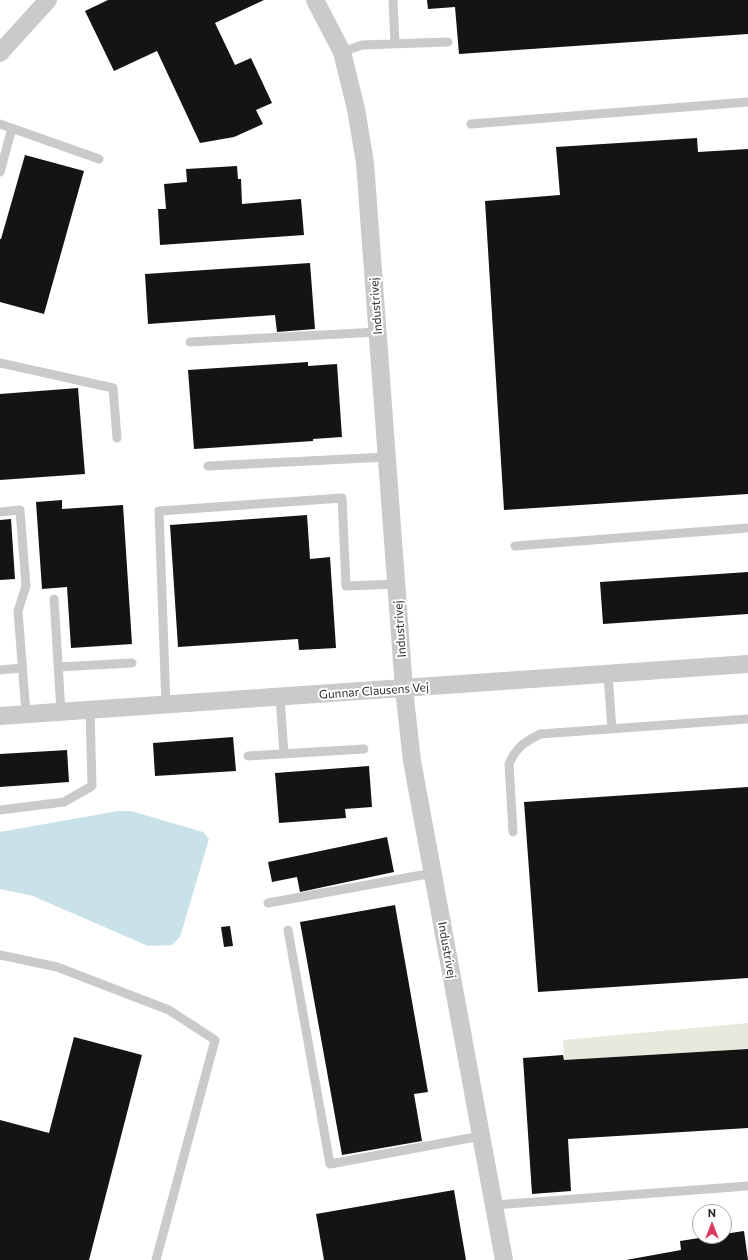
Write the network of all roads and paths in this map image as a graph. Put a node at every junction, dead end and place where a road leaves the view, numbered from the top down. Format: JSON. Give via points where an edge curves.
{"nodes":[{"id":1,"x":48,"y":0,"type":"edge"},
{"id":2,"x":315,"y":0,"type":"edge"},
{"id":3,"x":393,"y":0,"type":"edge"},
{"id":4,"x":448,"y":42,"type":"dead end"},
{"id":5,"x":396,"y":44,"type":"junction"},
{"id":6,"x":342,"y":52,"type":"junction"},
{"id":7,"x":0,"y":53,"type":"edge"},
{"id":8,"x":748,"y":102,"type":"edge"},
{"id":9,"x":0,"y":124,"type":"edge"},
{"id":10,"x":471,"y":124,"type":"dead end"},
{"id":11,"x":12,"y":128,"type":"junction"},
{"id":12,"x":99,"y":159,"type":"dead end"},
{"id":13,"x":0,"y":172,"type":"edge"},
{"id":14,"x":378,"y":332,"type":"junction"},
{"id":15,"x":190,"y":342,"type":"dead end"},
{"id":16,"x":0,"y":363,"type":"edge"},
{"id":17,"x":117,"y":438,"type":"dead end"},
{"id":18,"x":387,"y":457,"type":"junction"},
{"id":19,"x":208,"y":466,"type":"dead end"},
{"id":20,"x":0,"y":512,"type":"edge"},
{"id":21,"x":748,"y":528,"type":"edge"},
{"id":22,"x":515,"y":546,"type":"dead end"},
{"id":23,"x":396,"y":584,"type":"junction"},
{"id":24,"x":54,"y":599,"type":"dead end"},
{"id":25,"x":132,"y":663,"type":"dead end"},
{"id":26,"x":748,"y":664,"type":"edge"},
{"id":27,"x":58,"y":667,"type":"junction"},
{"id":28,"x":22,"y":668,"type":"junction"},
{"id":29,"x":0,"y":670,"type":"edge"},
{"id":30,"x":608,"y":675,"type":"junction"},
{"id":31,"x":404,"y":688,"type":"junction"},
{"id":32,"x":280,"y":697,"type":"junction"},
{"id":33,"x":166,"y":705,"type":"junction"},
{"id":34,"x":90,"y":710,"type":"junction"},
{"id":35,"x":61,"y":712,"type":"junction"},
{"id":36,"x":26,"y":714,"type":"junction"},
{"id":37,"x":0,"y":716,"type":"edge"},
{"id":38,"x":748,"y":719,"type":"edge"},
{"id":39,"x":612,"y":729,"type":"junction"},
{"id":40,"x":364,"y":749,"type":"dead end"},
{"id":41,"x":284,"y":754,"type":"junction"},
{"id":42,"x":248,"y":756,"type":"dead end"},
{"id":43,"x":0,"y":810,"type":"edge"},
{"id":44,"x":513,"y":832,"type":"dead end"},
{"id":45,"x":433,"y":873,"type":"junction"},
{"id":46,"x":268,"y":903,"type":"dead end"},
{"id":47,"x":288,"y":930,"type":"dead end"},
{"id":48,"x":0,"y":955,"type":"edge"},
{"id":49,"x":481,"y":1136,"type":"junction"},
{"id":50,"x":748,"y":1186,"type":"edge"},
{"id":51,"x":494,"y":1205,"type":"junction"},
{"id":52,"x":156,"y":1260,"type":"edge"},
{"id":53,"x":504,"y":1260,"type":"edge"}],
"edges":[{"from":1,"to":7,"type":"street"},
{"from":2,"to":6,"type":"street","name":"Industrivej"},
{"from":3,"to":5,"type":"lane"},
{"from":4,"to":5,"type":"lane"},
{"from":5,"to":6,"type":"lane","via":[[362,45]]},
{"from":6,"to":14,"type":"street","name":"Industrivej","via":[[356,109],[365,163]]},
{"from":8,"to":10,"type":"lane"},
{"from":9,"to":11,"type":"lane"},
{"from":11,"to":12,"type":"lane"},
{"from":11,"to":13,"type":"lane"},
{"from":14,"to":15,"type":"lane"},
{"from":14,"to":18,"type":"street","name":"Industrivej"},
{"from":16,"to":17,"type":"lane","via":[[113,388]]},
{"from":18,"to":19,"type":"lane"},
{"from":18,"to":23,"type":"street","name":"Industrivej"},
{"from":20,"to":28,"type":"lane","via":[[20,510],[26,586],[18,611]]},
{"from":21,"to":22,"type":"lane"},
{"from":23,"to":31,"type":"street","name":"Industrivej"},
{"from":23,"to":33,"type":"lane","via":[[346,586],[342,498],[159,511]]},
{"from":24,"to":27,"type":"lane"},
{"from":25,"to":27,"type":"lane"},
{"from":26,"to":30,"type":"street","name":"Gunnar Clausens Vej"},
{"from":27,"to":35,"type":"lane"},
{"from":28,"to":29,"type":"lane"},
{"from":28,"to":36,"type":"lane"},
{"from":30,"to":31,"type":"street","name":"Gunnar Clausens Vej"},
{"from":30,"to":39,"type":"lane"},
{"from":31,"to":32,"type":"street","name":"Gunnar Clausens Vej"},
{"from":31,"to":45,"type":"street","name":"Industrivej","via":[[412,761]]},
{"from":32,"to":33,"type":"street","name":"Gunnar Clausens Vej"},
{"from":32,"to":41,"type":"lane"},
{"from":33,"to":34,"type":"street","name":"Gunnar Clausens Vej"},
{"from":34,"to":35,"type":"street","name":"Gunnar Clausens Vej"},
{"from":34,"to":43,"type":"lane","via":[[92,786],[64,802]]},
{"from":35,"to":36,"type":"street","name":"Gunnar Clausens Vej"},
{"from":36,"to":37,"type":"street","name":"Gunnar Clausens Vej"},
{"from":38,"to":39,"type":"lane"},
{"from":39,"to":44,"type":"lane","via":[[540,734],[524,742],[513,754],[509,764]]},
{"from":40,"to":41,"type":"lane"},
{"from":41,"to":42,"type":"lane"},
{"from":45,"to":46,"type":"lane"},
{"from":45,"to":49,"type":"street","name":"Industrivej"},
{"from":47,"to":49,"type":"lane","via":[[330,1164]]},
{"from":48,"to":52,"type":"lane","via":[[57,967],[169,1010],[215,1040]]},
{"from":49,"to":51,"type":"street","name":"Industrivej"},
{"from":50,"to":51,"type":"lane"},
{"from":51,"to":53,"type":"street","name":"Industrivej"}]}
